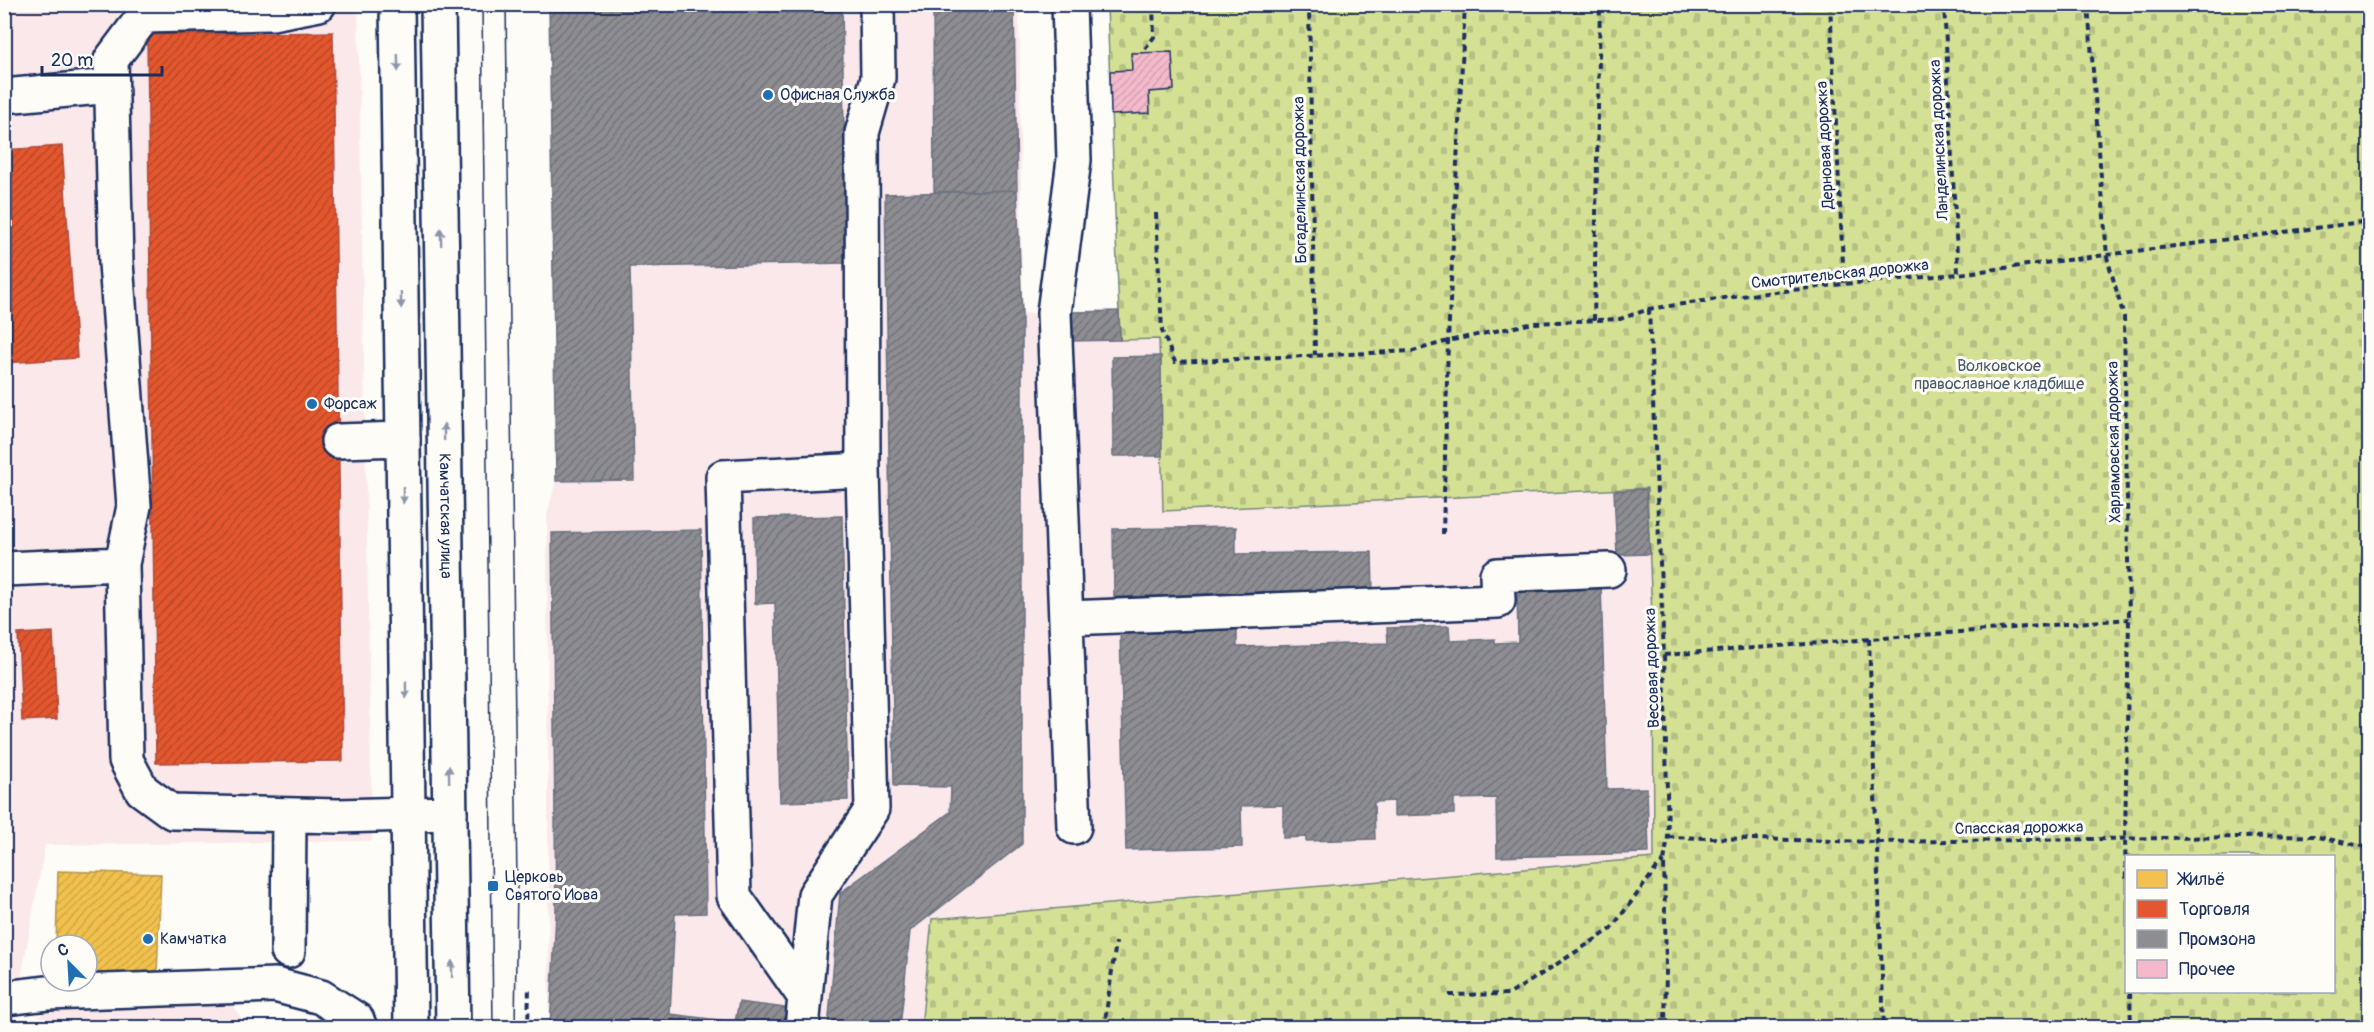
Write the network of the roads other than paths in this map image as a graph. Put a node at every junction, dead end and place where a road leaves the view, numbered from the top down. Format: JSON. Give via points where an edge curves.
{"nodes":[{"id":1,"x":319,"y":4,"type":"edge"},
{"id":2,"x":397,"y":4,"type":"edge"},
{"id":3,"x":438,"y":4,"type":"edge"},
{"id":4,"x":877,"y":4,"type":"edge"},
{"id":5,"x":1069,"y":4,"type":"edge"},
{"id":6,"x":111,"y":86,"type":"junction"},
{"id":7,"x":4,"y":96,"type":"edge"},
{"id":8,"x":402,"y":439,"type":"junction"},
{"id":9,"x":338,"y":441,"type":"dead end"},
{"id":10,"x":863,"y":470,"type":"junction"},
{"id":11,"x":122,"y":564,"type":"junction"},
{"id":12,"x":4,"y":569,"type":"edge"},
{"id":13,"x":1609,"y":570,"type":"dead end"},
{"id":14,"x":1067,"y":618,"type":"junction"},
{"id":15,"x":450,"y":813,"type":"junction"},
{"id":16,"x":407,"y":814,"type":"junction"},
{"id":17,"x":289,"y":815,"type":"junction"},
{"id":18,"x":1074,"y":827,"type":"dead end"},
{"id":19,"x":288,"y":951,"type":"dead end"},
{"id":20,"x":4,"y":998,"type":"edge"},
{"id":21,"x":804,"y":1012,"type":"edge"},
{"id":22,"x":360,"y":1028,"type":"edge"},
{"id":23,"x":411,"y":1028,"type":"edge"},
{"id":24,"x":453,"y":1028,"type":"edge"}],
"edges":[{"from":1,"to":6,"type":"main road","via":[[272,14],[144,16],[111,60]]},
{"from":2,"to":8,"type":"main road","one_way":true},
{"from":15,"to":3,"type":"main road","name":"Камчатская улица","one_way":true},
{"from":4,"to":10,"type":"main road","via":[[878,78],[862,133]]},
{"from":5,"to":14,"type":"main road","via":[[1074,160],[1054,313]]},
{"from":6,"to":7,"type":"main road"},
{"from":6,"to":11,"type":"main road","via":[[116,263],[134,506]]},
{"from":8,"to":9,"type":"main road"},
{"from":8,"to":16,"type":"main road","one_way":true},
{"from":10,"to":21,"type":"main road","via":[[872,809],[815,895]]},
{"from":10,"to":21,"type":"main road","via":[[723,477],[734,896]]},
{"from":11,"to":12,"type":"main road"},
{"from":11,"to":17,"type":"main road","via":[[126,760],[142,790],[172,812]]},
{"from":13,"to":14,"type":"main road","via":[[1497,575],[1498,601]]},
{"from":14,"to":18,"type":"main road"},
{"from":15,"to":16,"type":"main road"},
{"from":24,"to":15,"type":"main road","name":"Камчатская улица","one_way":true},
{"from":16,"to":17,"type":"main road"},
{"from":16,"to":23,"type":"main road"},
{"from":17,"to":19,"type":"main road"},
{"from":20,"to":22,"type":"main road","via":[[275,985],[321,997],[357,1020]]}]}
